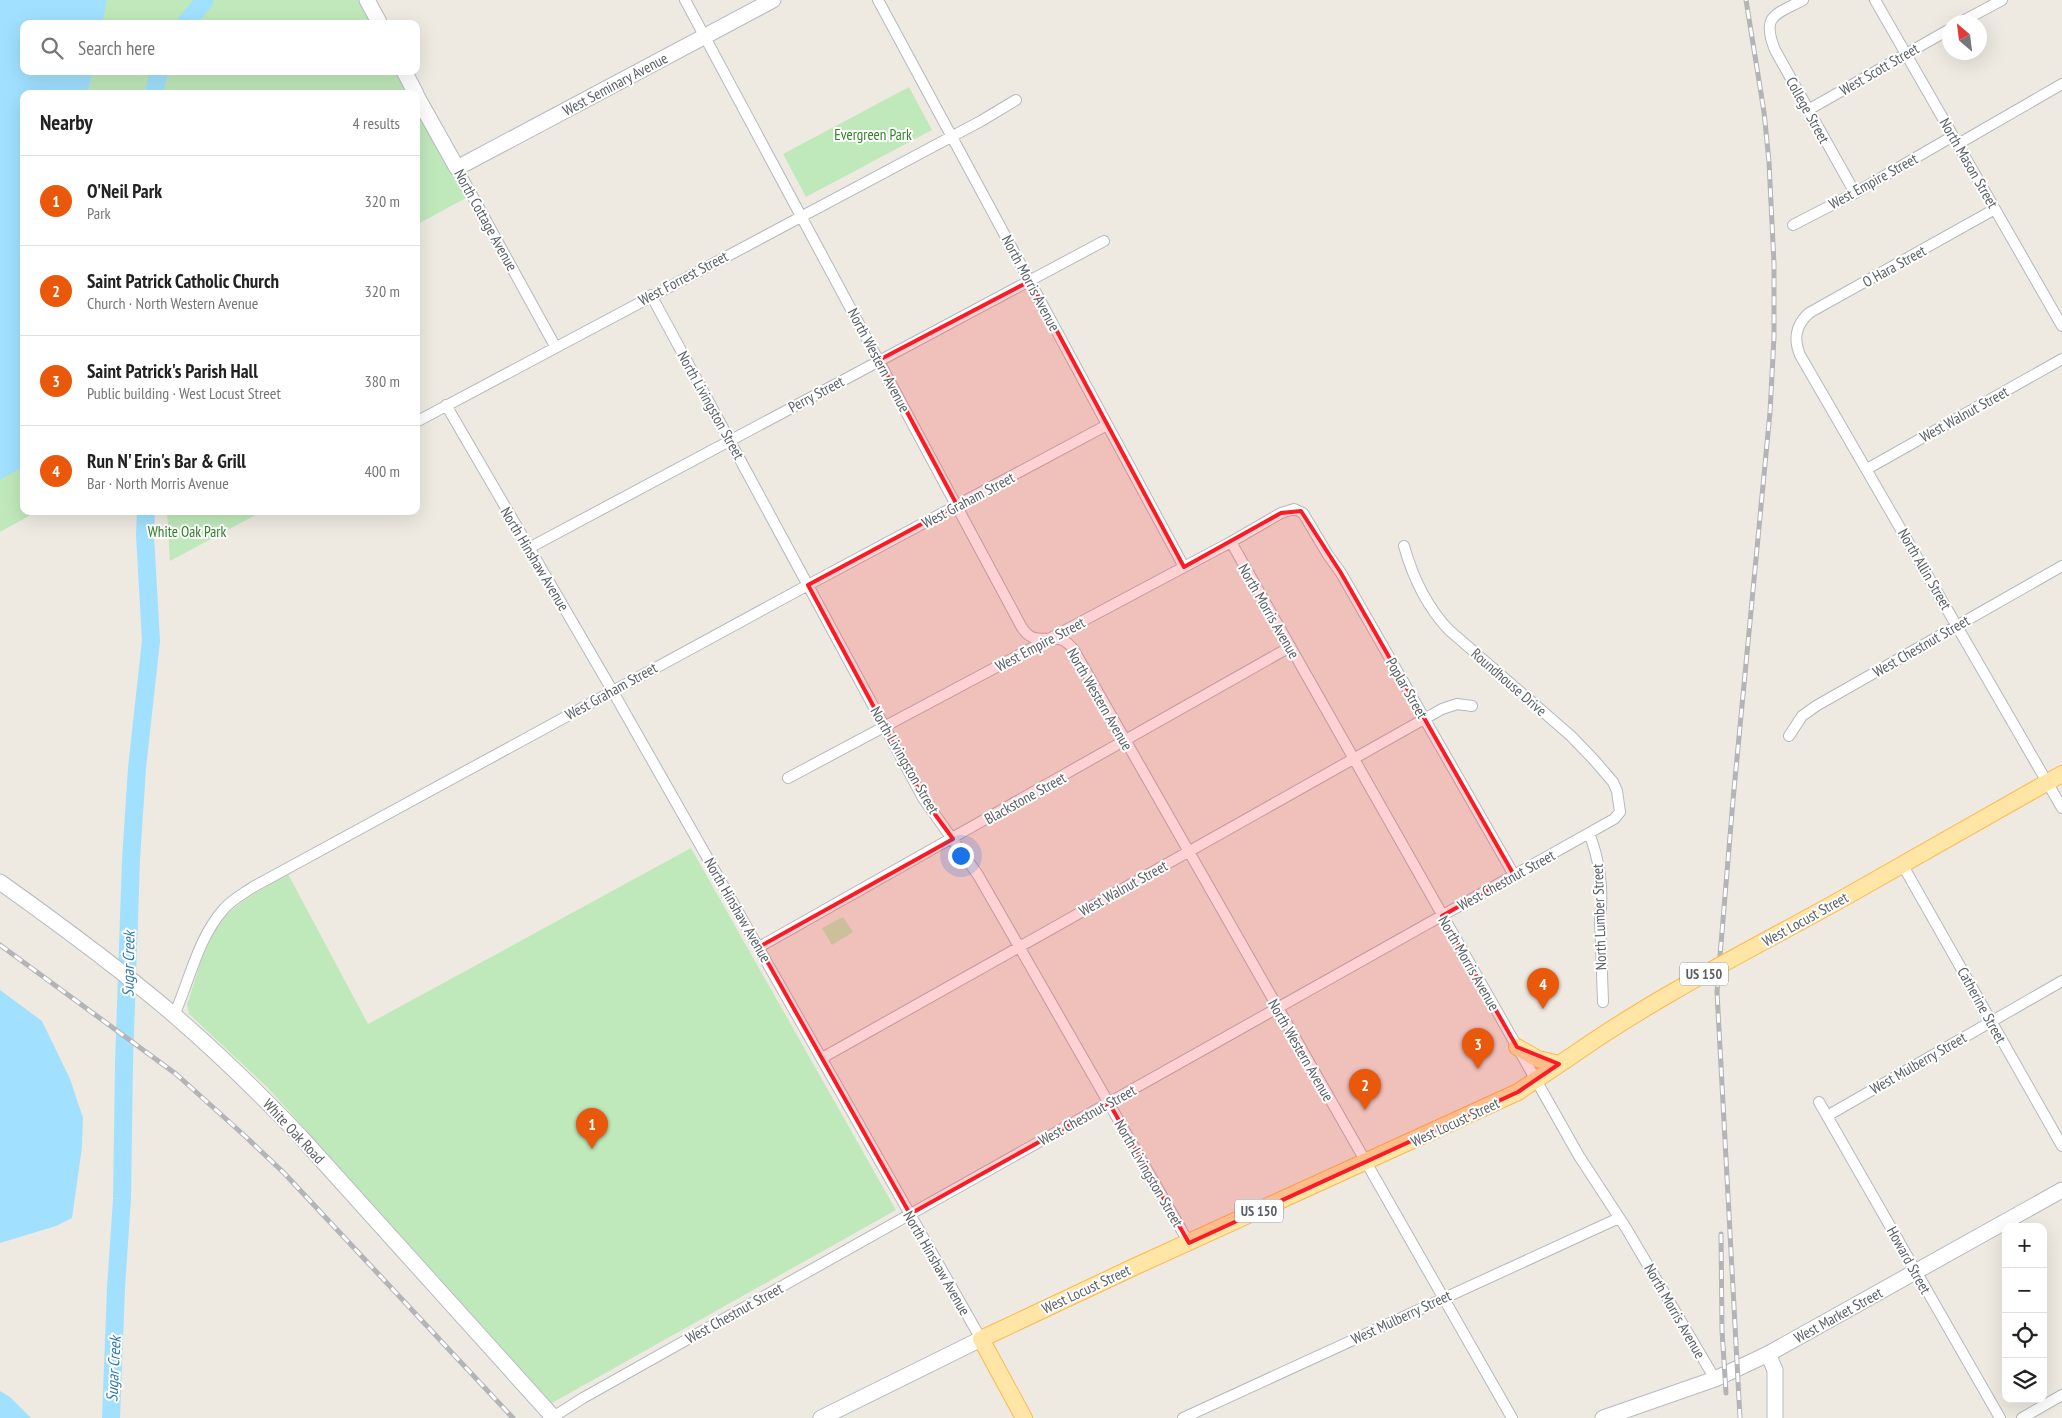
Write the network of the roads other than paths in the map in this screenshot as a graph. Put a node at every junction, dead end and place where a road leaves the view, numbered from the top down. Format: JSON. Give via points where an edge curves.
{"nodes":[{"id":1,"x":367,"y":0,"type":"edge"},
{"id":2,"x":685,"y":0,"type":"edge"},
{"id":3,"x":773,"y":0,"type":"edge"},
{"id":4,"x":878,"y":0,"type":"edge"},
{"id":5,"x":1803,"y":0,"type":"edge"},
{"id":6,"x":1875,"y":0,"type":"edge"},
{"id":7,"x":2002,"y":0,"type":"edge"},
{"id":8,"x":1974,"y":15,"type":"edge"},
{"id":9,"x":378,"y":20,"type":"edge"},
{"id":10,"x":1942,"y":33,"type":"edge"},
{"id":11,"x":705,"y":36,"type":"junction"},
{"id":12,"x":1905,"y":53,"type":"junction"},
{"id":13,"x":406,"y":75,"type":"edge"},
{"id":14,"x":2062,"y":84,"type":"edge"},
{"id":15,"x":414,"y":90,"type":"edge"},
{"id":16,"x":1016,"y":100,"type":"dead end"},
{"id":17,"x":420,"y":101,"type":"edge"},
{"id":18,"x":1808,"y":110,"type":"junction"},
{"id":19,"x":952,"y":137,"type":"junction"},
{"id":20,"x":1956,"y":140,"type":"junction"},
{"id":21,"x":457,"y":168,"type":"junction"},
{"id":22,"x":1855,"y":193,"type":"junction"},
{"id":23,"x":1995,"y":209,"type":"junction"},
{"id":24,"x":801,"y":216,"type":"junction"},
{"id":25,"x":1793,"y":225,"type":"dead end"},
{"id":26,"x":1104,"y":241,"type":"dead end"},
{"id":27,"x":1030,"y":281,"type":"junction"},
{"id":28,"x":651,"y":296,"type":"junction"},
{"id":29,"x":2062,"y":326,"type":"edge"},
{"id":30,"x":1798,"y":327,"type":"joint"},
{"id":31,"x":555,"y":346,"type":"junction"},
{"id":32,"x":2062,"y":359,"type":"edge"},
{"id":33,"x":879,"y":360,"type":"junction"},
{"id":34,"x":446,"y":405,"type":"junction"},
{"id":35,"x":420,"y":420,"type":"edge"},
{"id":36,"x":1108,"y":425,"type":"junction"},
{"id":37,"x":730,"y":440,"type":"junction"},
{"id":38,"x":1867,"y":469,"type":"junction"},
{"id":39,"x":956,"y":505,"type":"junction"},
{"id":40,"x":1292,"y":509,"type":"joint"},
{"id":41,"x":1231,"y":542,"type":"junction"},
{"id":42,"x":1404,"y":546,"type":"dead end"},
{"id":43,"x":529,"y":548,"type":"junction"},
{"id":44,"x":2062,"y":566,"type":"edge"},
{"id":45,"x":1184,"y":567,"type":"junction"},
{"id":46,"x":808,"y":585,"type":"junction"},
{"id":47,"x":1957,"y":625,"type":"junction"},
{"id":48,"x":1048,"y":639,"type":"junction"},
{"id":49,"x":1290,"y":648,"type":"junction"},
{"id":50,"x":612,"y":690,"type":"junction"},
{"id":51,"x":1472,"y":706,"type":"dead end"},
{"id":52,"x":1425,"y":719,"type":"junction"},
{"id":53,"x":885,"y":727,"type":"junction"},
{"id":54,"x":1789,"y":736,"type":"dead end"},
{"id":55,"x":1125,"y":742,"type":"junction"},
{"id":56,"x":1353,"y":758,"type":"junction"},
{"id":57,"x":2062,"y":774,"type":"edge"},
{"id":58,"x":788,"y":778,"type":"dead end"},
{"id":59,"x":2047,"y":782,"type":"junction"},
{"id":60,"x":2062,"y":808,"type":"edge"},
{"id":61,"x":1620,"y":812,"type":"joint"},
{"id":62,"x":1589,"y":833,"type":"junction"},
{"id":63,"x":953,"y":839,"type":"junction"},
{"id":64,"x":1188,"y":851,"type":"junction"},
{"id":65,"x":1902,"y":864,"type":"junction"},
{"id":66,"x":1514,"y":875,"type":"junction"},
{"id":67,"x":0,"y":882,"type":"edge"},
{"id":68,"x":1442,"y":916,"type":"junction"},
{"id":69,"x":1020,"y":946,"type":"junction"},
{"id":70,"x":759,"y":948,"type":"junction"},
{"id":71,"x":2062,"y":982,"type":"edge"},
{"id":72,"x":1603,"y":1002,"type":"dead end"},
{"id":73,"x":1277,"y":1008,"type":"junction"},
{"id":74,"x":174,"y":1015,"type":"junction"},
{"id":75,"x":1992,"y":1021,"type":"junction"},
{"id":76,"x":1517,"y":1047,"type":"junction"},
{"id":77,"x":822,"y":1058,"type":"junction"},
{"id":78,"x":1559,"y":1064,"type":"junction"},
{"id":79,"x":1536,"y":1080,"type":"junction"},
{"id":80,"x":1820,"y":1102,"type":"dead end"},
{"id":81,"x":1109,"y":1103,"type":"junction"},
{"id":82,"x":1827,"y":1116,"type":"junction"},
{"id":83,"x":2062,"y":1146,"type":"edge"},
{"id":84,"x":1365,"y":1162,"type":"junction"},
{"id":85,"x":2062,"y":1190,"type":"edge"},
{"id":86,"x":910,"y":1214,"type":"junction"},
{"id":87,"x":1619,"y":1218,"type":"junction"},
{"id":88,"x":1189,"y":1242,"type":"junction"},
{"id":89,"x":1916,"y":1272,"type":"junction"},
{"id":90,"x":1443,"y":1298,"type":"junction"},
{"id":91,"x":981,"y":1339,"type":"junction"},
{"id":92,"x":1768,"y":1354,"type":"junction"},
{"id":93,"x":1715,"y":1379,"type":"junction"},
{"id":94,"x":2062,"y":1395,"type":"edge"},
{"id":95,"x":554,"y":1418,"type":"edge"},
{"id":96,"x":821,"y":1418,"type":"edge"},
{"id":97,"x":1024,"y":1418,"type":"edge"},
{"id":98,"x":1184,"y":1418,"type":"edge"},
{"id":99,"x":1512,"y":1418,"type":"edge"},
{"id":100,"x":1603,"y":1418,"type":"edge"},
{"id":101,"x":1775,"y":1418,"type":"edge"},
{"id":102,"x":2000,"y":1418,"type":"edge"},
{"id":103,"x":2022,"y":1418,"type":"edge"}],
"edges":[{"from":1,"to":9,"type":"street"},
{"from":2,"to":11,"type":"street","name":"North Western Avenue"},
{"from":3,"to":11,"type":"street","name":"West Seminary Avenue"},
{"from":4,"to":19,"type":"street","name":"North Morris Avenue"},
{"from":5,"to":18,"type":"street","name":"College Street","via":[[1775,16],[1768,25],[1774,50]]},
{"from":6,"to":12,"type":"street","name":"North Mason Street"},
{"from":7,"to":8,"type":"street"},
{"from":10,"to":12,"type":"street","name":"West Scott Street"},
{"from":11,"to":21,"type":"street","name":"West Seminary Avenue"},
{"from":11,"to":24,"type":"street","name":"North Western Avenue"},
{"from":12,"to":18,"type":"street","name":"West Scott Street"},
{"from":12,"to":20,"type":"street","name":"North Mason Street"},
{"from":13,"to":15,"type":"street","name":"North Cottage Avenue"},
{"from":14,"to":20,"type":"street","name":"West Empire Street"},
{"from":16,"to":19,"type":"street","name":"West Forrest Street"},
{"from":17,"to":21,"type":"street","name":"North Cottage Avenue"},
{"from":18,"to":22,"type":"street","name":"College Street"},
{"from":19,"to":24,"type":"street","name":"West Forrest Street"},
{"from":19,"to":27,"type":"street","name":"North Morris Avenue"},
{"from":20,"to":22,"type":"street","name":"West Empire Street"},
{"from":20,"to":23,"type":"street","name":"North Mason Street"},
{"from":21,"to":31,"type":"street","name":"North Cottage Avenue"},
{"from":22,"to":25,"type":"street","name":"West Empire Street"},
{"from":23,"to":29,"type":"street","name":"North Mason Street"},
{"from":23,"to":30,"type":"street","name":"O Hara Street","via":[[1809,313]]},
{"from":24,"to":28,"type":"street","name":"West Forrest Street"},
{"from":24,"to":33,"type":"street","name":"North Western Avenue"},
{"from":26,"to":27,"type":"street","name":"Perry Street"},
{"from":27,"to":33,"type":"street","name":"Perry Street"},
{"from":27,"to":36,"type":"street","name":"North Morris Avenue"},
{"from":28,"to":31,"type":"street","name":"West Forrest Street"},
{"from":28,"to":37,"type":"street","name":"North Livingston Street"},
{"from":30,"to":38,"type":"street","name":"North Allin Street","via":[[1796,343],[1800,355]]},
{"from":31,"to":34,"type":"street","name":"West Forrest Street"},
{"from":32,"to":38,"type":"street","name":"West Walnut Street"},
{"from":33,"to":37,"type":"street","name":"Perry Street"},
{"from":33,"to":39,"type":"street","name":"North Western Avenue"},
{"from":34,"to":35,"type":"street","name":"West Forrest Street"},
{"from":34,"to":43,"type":"street","name":"North Hinshaw Avenue"},
{"from":36,"to":39,"type":"street","name":"West Graham Street"},
{"from":36,"to":45,"type":"street","name":"North Morris Avenue"},
{"from":37,"to":43,"type":"street","name":"Perry Street"},
{"from":37,"to":46,"type":"street","name":"North Livingston Street"},
{"from":38,"to":47,"type":"street","name":"North Allin Street"},
{"from":39,"to":46,"type":"street","name":"West Graham Street"},
{"from":39,"to":48,"type":"street","name":"North Western Avenue","via":[[1026,634]]},
{"from":40,"to":41,"type":"street","name":"West Empire Street"},
{"from":40,"to":52,"type":"street","name":"Poplar Street","via":[[1301,511],[1342,573]]},
{"from":41,"to":45,"type":"street","name":"West Empire Street"},
{"from":41,"to":49,"type":"street","name":"North Morris Avenue"},
{"from":42,"to":61,"type":"street","name":"Roundhouse Drive","via":[[1413,574],[1436,616],[1595,761],[1613,782]]},
{"from":43,"to":50,"type":"street","name":"North Hinshaw Avenue"},
{"from":44,"to":47,"type":"street","name":"West Chestnut Street"},
{"from":45,"to":48,"type":"street","name":"West Empire Street"},
{"from":46,"to":50,"type":"street","name":"West Graham Street"},
{"from":46,"to":53,"type":"street","name":"North Livingston Street"},
{"from":47,"to":54,"type":"street","name":"West Chestnut Street","via":[[1816,706],[1802,716]]},
{"from":47,"to":59,"type":"street","name":"North Allin Street"},
{"from":48,"to":53,"type":"street","name":"West Empire Street"},
{"from":48,"to":55,"type":"street","name":"North Western Avenue","via":[[1060,638],[1069,643]]},
{"from":49,"to":55,"type":"street","name":"Blackstone Street"},
{"from":49,"to":56,"type":"street","name":"North Morris Avenue"},
{"from":50,"to":70,"type":"street","name":"North Hinshaw Avenue"},
{"from":50,"to":74,"type":"street","name":"West Graham Street","via":[[233,900],[202,944]]},
{"from":51,"to":52,"type":"street","name":"West Walnut Street","via":[[1451,705]]},
{"from":52,"to":56,"type":"street","name":"West Walnut Street"},
{"from":52,"to":66,"type":"street","name":"Poplar Street"},
{"from":53,"to":58,"type":"street","name":"West Empire Street"},
{"from":53,"to":63,"type":"street","name":"North Livingston Street","via":[[923,798]]},
{"from":55,"to":63,"type":"street","name":"Blackstone Street"},
{"from":55,"to":64,"type":"street","name":"North Western Avenue"},
{"from":56,"to":64,"type":"street","name":"West Walnut Street"},
{"from":56,"to":68,"type":"street","name":"North Morris Avenue"},
{"from":57,"to":59,"type":"main road","name":"West Locust Street","number":"US 150"},
{"from":59,"to":60,"type":"street","name":"North Allin Street"},
{"from":59,"to":65,"type":"main road","name":"West Locust Street","number":"US 150"},
{"from":61,"to":62,"type":"street","name":"West Chestnut Street"},
{"from":62,"to":66,"type":"street","name":"West Chestnut Street"},
{"from":62,"to":72,"type":"street","name":"North Lumber Street","via":[[1597,852],[1602,904]]},
{"from":63,"to":69,"type":"street","name":"North Livingston Street"},
{"from":63,"to":70,"type":"street","name":"Blackstone Street"},
{"from":64,"to":69,"type":"street","name":"West Walnut Street"},
{"from":64,"to":73,"type":"street","name":"North Western Avenue"},
{"from":65,"to":75,"type":"street","name":"Catherine Street"},
{"from":65,"to":78,"type":"main road","name":"West Locust Street","number":"US 150","bridge":true,"via":[[1682,987]]},
{"from":66,"to":68,"type":"street","name":"West Chestnut Street"},
{"from":67,"to":74,"type":"street","name":"White Oak Road"},
{"from":68,"to":73,"type":"street","name":"West Chestnut Street"},
{"from":68,"to":76,"type":"street","name":"North Morris Avenue"},
{"from":69,"to":77,"type":"street","name":"West Walnut Street"},
{"from":69,"to":81,"type":"street","name":"North Livingston Street"},
{"from":70,"to":77,"type":"street","name":"North Hinshaw Avenue"},
{"from":71,"to":75,"type":"street","name":"West Mulberry Street"},
{"from":73,"to":81,"type":"street","name":"West Chestnut Street"},
{"from":73,"to":84,"type":"street","name":"North Western Avenue"},
{"from":74,"to":95,"type":"street","name":"White Oak Road","via":[[300,1136]]},
{"from":75,"to":82,"type":"street","name":"West Mulberry Street"},
{"from":75,"to":83,"type":"street","name":"Catherine Street"},
{"from":76,"to":78,"type":"main road","via":[[1538,1059]]},
{"from":76,"to":79,"type":"street","name":"North Morris Avenue"},
{"from":77,"to":86,"type":"street","name":"North Hinshaw Avenue"},
{"from":78,"to":79,"type":"main road","name":"West Locust Street","number":"US 150"},
{"from":79,"to":84,"type":"main road","name":"West Locust Street","number":"US 150","via":[[1518,1092]]},
{"from":79,"to":87,"type":"street","name":"North Morris Avenue"},
{"from":80,"to":82,"type":"street","name":"Howard Street"},
{"from":81,"to":86,"type":"street","name":"West Chestnut Street"},
{"from":81,"to":88,"type":"street","name":"North Livingston Street"},
{"from":82,"to":89,"type":"street","name":"Howard Street"},
{"from":84,"to":88,"type":"main road","name":"West Locust Street","number":"US 150"},
{"from":84,"to":90,"type":"street","name":"North Western Avenue"},
{"from":85,"to":89,"type":"street","name":"West Market Street"},
{"from":86,"to":91,"type":"street","name":"North Hinshaw Avenue"},
{"from":86,"to":95,"type":"street","name":"West Chestnut Street","via":[[583,1398]]},
{"from":87,"to":90,"type":"street","name":"West Mulberry Street"},
{"from":87,"to":93,"type":"street","name":"North Morris Avenue"},
{"from":88,"to":91,"type":"main road","name":"West Locust Street","number":"US 150"},
{"from":89,"to":92,"type":"street","name":"West Market Street"},
{"from":89,"to":102,"type":"street","name":"Howard Street"},
{"from":90,"to":98,"type":"street","name":"West Mulberry Street"},
{"from":90,"to":99,"type":"street","name":"North Western Avenue"},
{"from":91,"to":96,"type":"street","name":"West Locust Street"},
{"from":91,"to":97,"type":"main road","name":"North Hinshaw Avenue"},
{"from":92,"to":93,"type":"street","name":"West Market Street"},
{"from":92,"to":101,"type":"street","via":[[1775,1370]]},
{"from":93,"to":100,"type":"street","name":"West Market Street"},
{"from":94,"to":103,"type":"street"}]}
